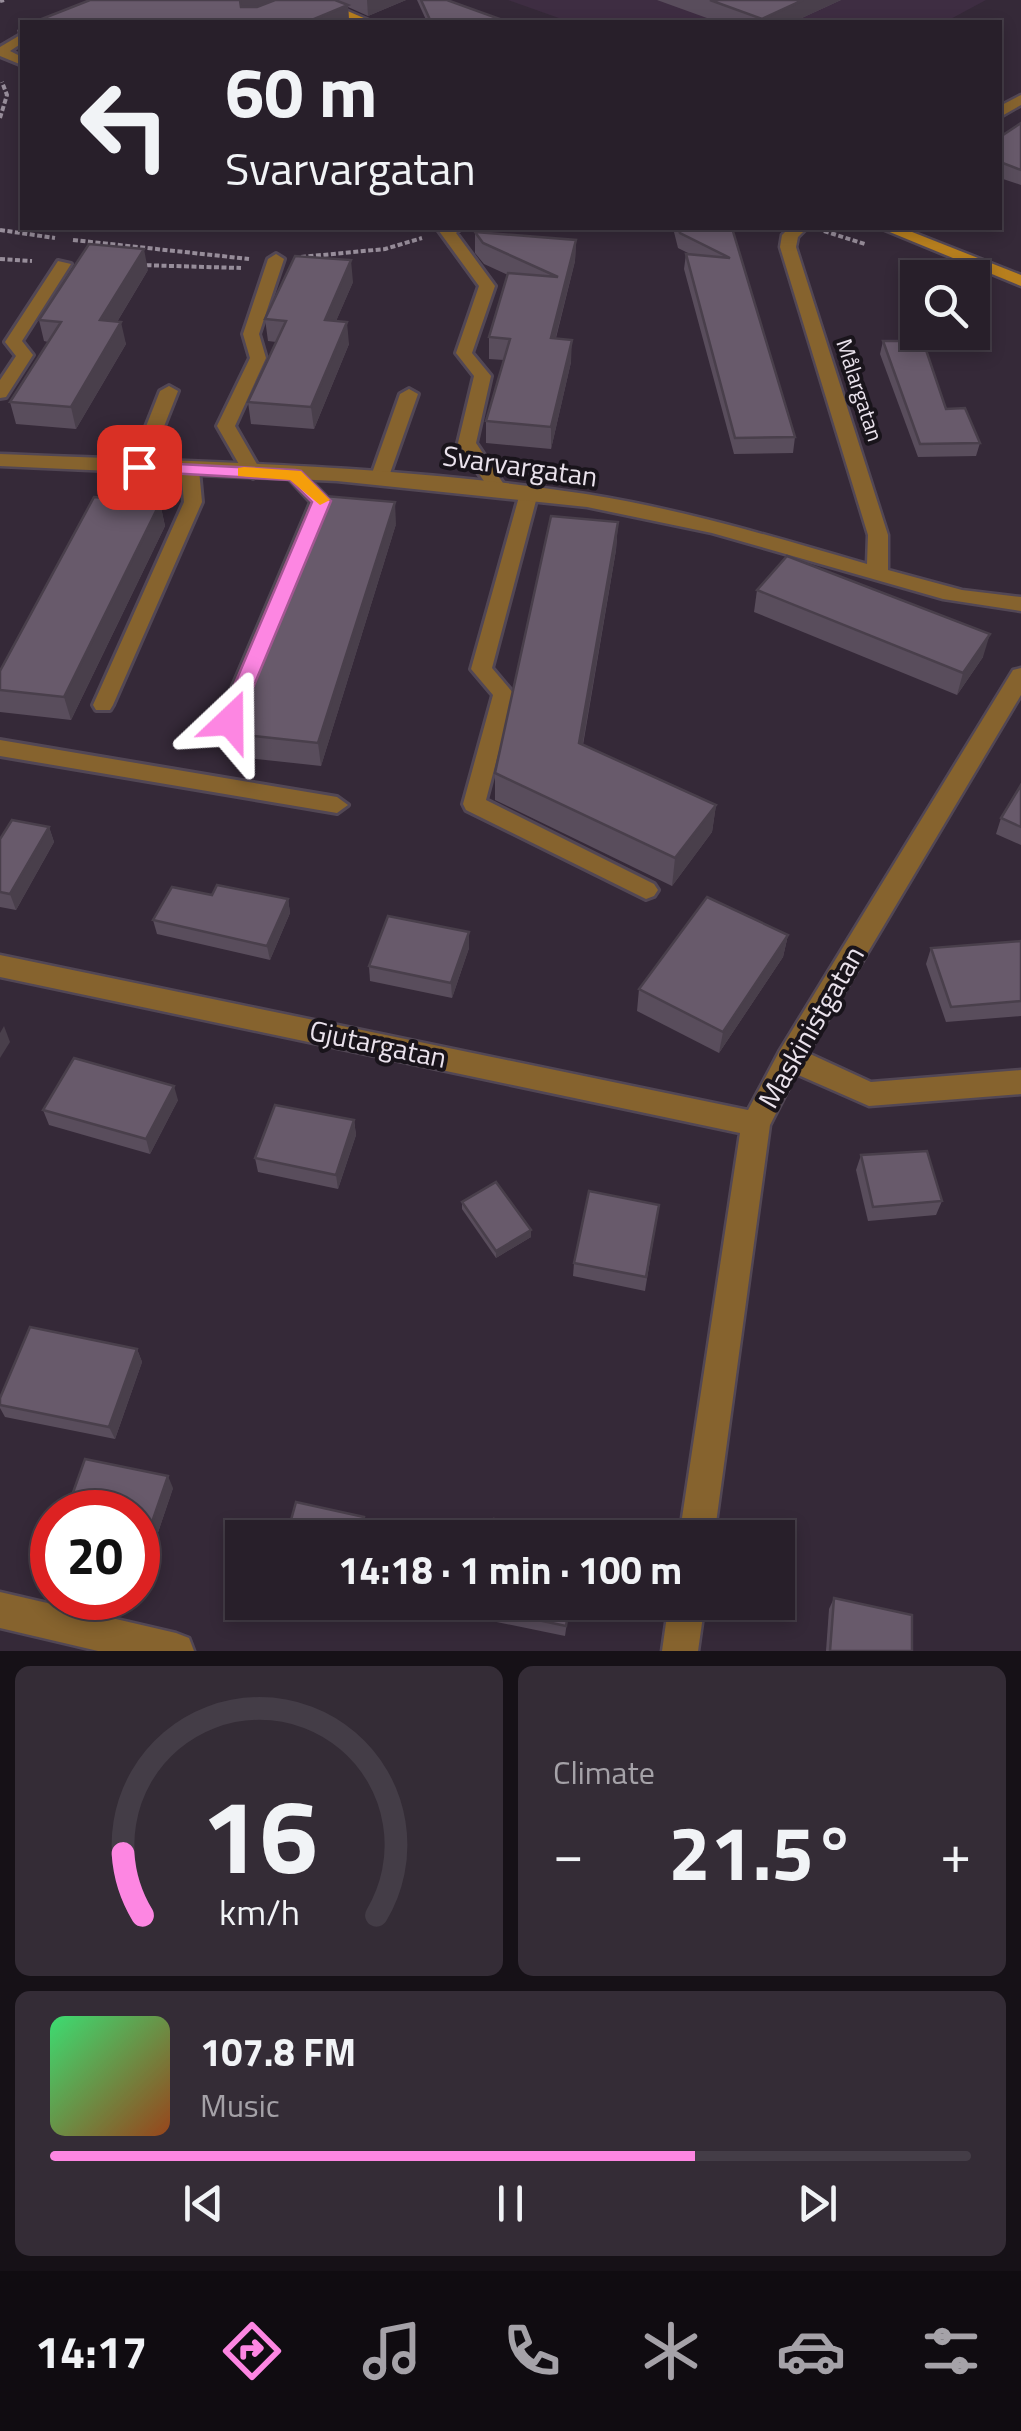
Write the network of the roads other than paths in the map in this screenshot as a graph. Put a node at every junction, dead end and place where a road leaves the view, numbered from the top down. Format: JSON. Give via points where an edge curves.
{"nodes":[{"id":1,"x":302,"y":2,"type":"edge"},
{"id":2,"x":360,"y":20,"type":"edge"},
{"id":3,"x":20,"y":39,"type":"edge"},
{"id":4,"x":20,"y":60,"type":"edge"},
{"id":5,"x":452,"y":230,"type":"edge"},
{"id":6,"x":796,"y":230,"type":"edge"},
{"id":7,"x":893,"y":230,"type":"edge"},
{"id":8,"x":63,"y":264,"type":"dead end"},
{"id":9,"x":275,"y":264,"type":"road end"},
{"id":10,"x":1021,"y":282,"type":"edge"},
{"id":11,"x":169,"y":391,"type":"dead end"},
{"id":12,"x":0,"y":393,"type":"edge"},
{"id":13,"x":409,"y":394,"type":"dead end"},
{"id":14,"x":0,"y":460,"type":"edge"},
{"id":15,"x":139,"y":467,"type":"junction"},
{"id":16,"x":190,"y":470,"type":"junction"},
{"id":17,"x":253,"y":473,"type":"junction"},
{"id":18,"x":295,"y":475,"type":"junction"},
{"id":19,"x":379,"y":479,"type":"junction"},
{"id":20,"x":498,"y":489,"type":"junction"},
{"id":21,"x":529,"y":493,"type":"junction"},
{"id":22,"x":878,"y":574,"type":"junction"},
{"id":23,"x":1021,"y":604,"type":"edge"},
{"id":24,"x":1021,"y":676,"type":"edge"},
{"id":25,"x":103,"y":706,"type":"dead end"},
{"id":26,"x":230,"y":721,"type":"dead end"},
{"id":27,"x":0,"y":748,"type":"edge"},
{"id":28,"x":337,"y":805,"type":"dead end"},
{"id":29,"x":646,"y":890,"type":"dead end"},
{"id":30,"x":0,"y":966,"type":"edge"},
{"id":31,"x":790,"y":1058,"type":"junction"},
{"id":32,"x":1021,"y":1082,"type":"edge"},
{"id":33,"x":756,"y":1124,"type":"junction"},
{"id":34,"x":699,"y":1520,"type":"edge"},
{"id":35,"x":0,"y":1610,"type":"edge"},
{"id":36,"x":684,"y":1620,"type":"edge"},
{"id":37,"x":176,"y":1651,"type":"edge"},
{"id":38,"x":680,"y":1651,"type":"edge"}],
"edges":[{"from":1,"to":2,"type":"main road"},
{"from":3,"to":4,"type":"lane","via":[[1,52]]},
{"from":5,"to":20,"type":"lane","via":[[487,286],[464,353],[483,376],[468,444]]},
{"from":6,"to":22,"type":"street","name":"Målargatan","via":[[788,247],[874,520]]},
{"from":7,"to":10,"type":"main road"},
{"from":8,"to":12,"type":"lane","via":[[13,342],[24,354]]},
{"from":9,"to":17,"type":"lane","via":[[250,334],[258,358],[226,426]]},
{"from":11,"to":15,"type":"lane"},
{"from":13,"to":19,"type":"lane"},
{"from":14,"to":15,"type":"street","name":"Svarvargatan"},
{"from":15,"to":16,"type":"street","name":"Svarvargatan"},
{"from":16,"to":17,"type":"street","name":"Svarvargatan"},
{"from":16,"to":25,"type":"lane","via":[[194,502]]},
{"from":17,"to":18,"type":"street","name":"Svarvargatan"},
{"from":18,"to":19,"type":"street","name":"Svarvargatan"},
{"from":18,"to":26,"type":"lane","via":[[322,501]]},
{"from":19,"to":20,"type":"street","name":"Svarvargatan"},
{"from":20,"to":21,"type":"street","name":"Svarvargatan"},
{"from":21,"to":22,"type":"street","name":"Svarvargatan","via":[[670,516]]},
{"from":21,"to":29,"type":"lane","via":[[481,669],[504,694],[474,804]]},
{"from":22,"to":23,"type":"street","name":"Svarvargatan","via":[[926,591]]},
{"from":24,"to":31,"type":"street","name":"Maskinistgatan"},
{"from":27,"to":28,"type":"lane"},
{"from":30,"to":33,"type":"street","name":"Gjutargatan"},
{"from":31,"to":32,"type":"street","via":[[870,1094]]},
{"from":31,"to":33,"type":"street","name":"Maskinistgatan"},
{"from":33,"to":34,"type":"street","name":"Maskinistgatan"},
{"from":35,"to":37,"type":"street"},
{"from":36,"to":38,"type":"street"}]}
